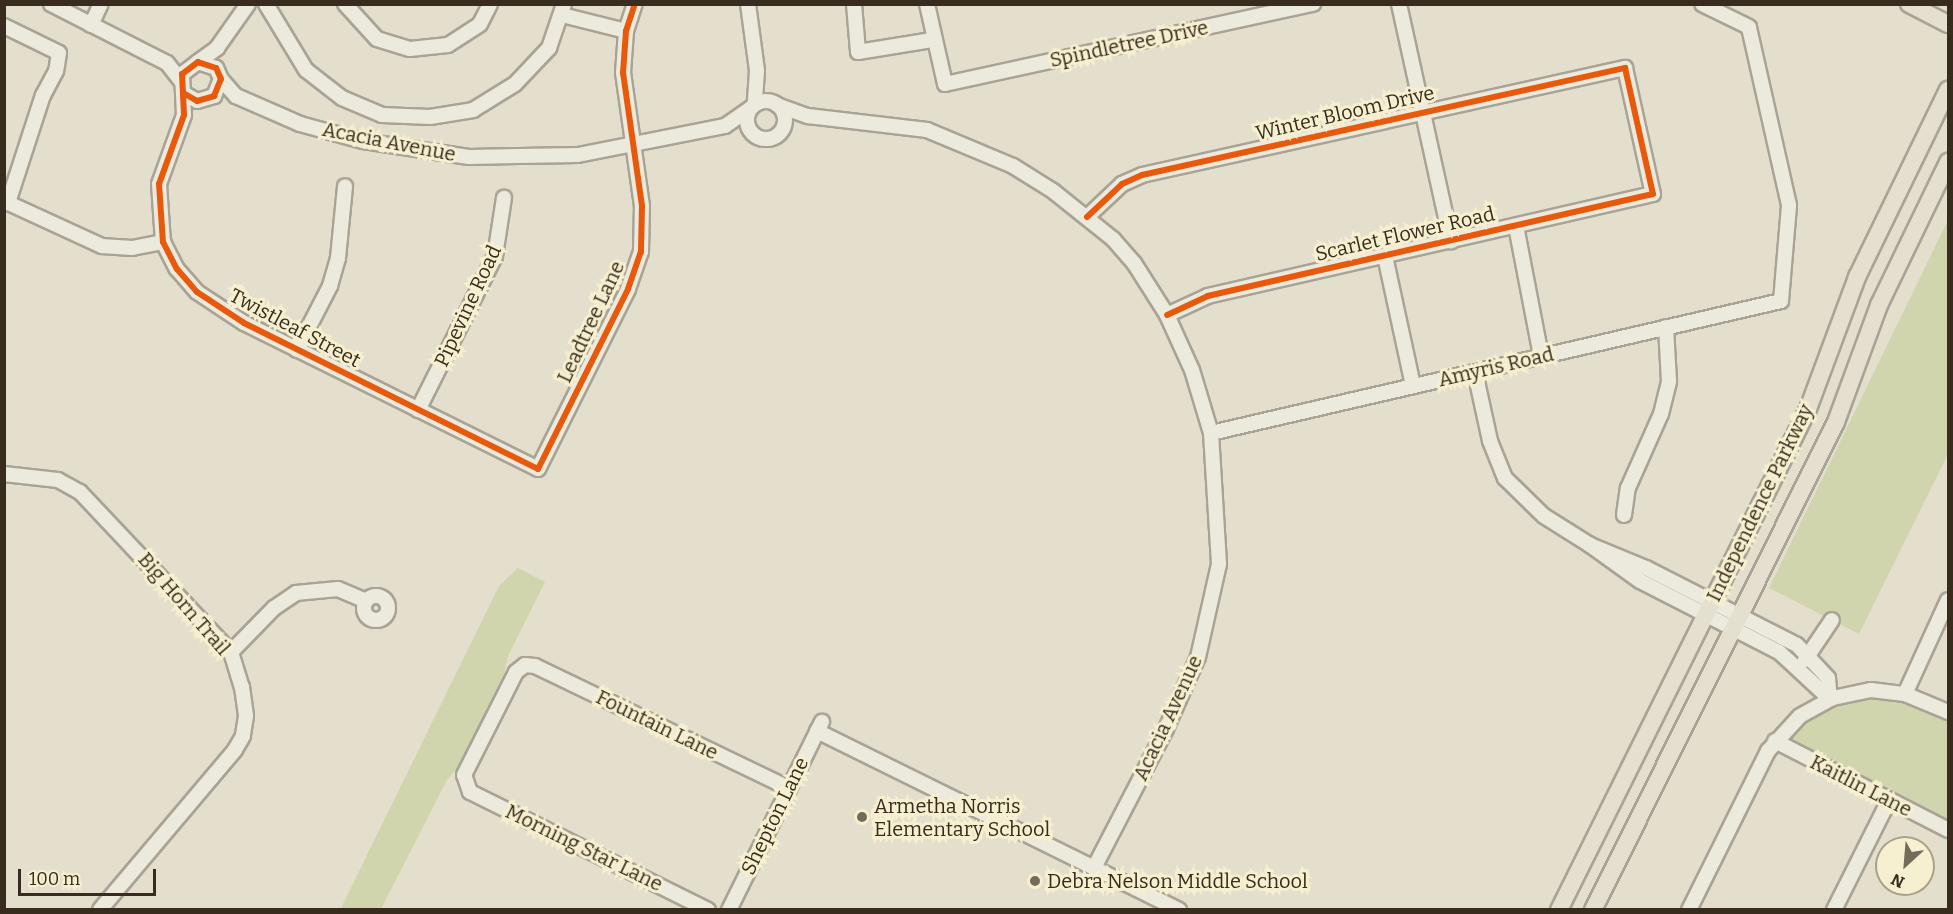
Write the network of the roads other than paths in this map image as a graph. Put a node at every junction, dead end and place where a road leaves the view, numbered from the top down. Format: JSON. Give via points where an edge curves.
{"nodes":[{"id":1,"x":51,"y":4,"type":"edge"},
{"id":2,"x":101,"y":4,"type":"edge"},
{"id":3,"x":248,"y":4,"type":"edge"},
{"id":4,"x":266,"y":4,"type":"edge"},
{"id":5,"x":345,"y":4,"type":"edge"},
{"id":6,"x":490,"y":4,"type":"edge"},
{"id":7,"x":635,"y":4,"type":"edge"},
{"id":8,"x":748,"y":4,"type":"edge"},
{"id":9,"x":854,"y":4,"type":"edge"},
{"id":10,"x":927,"y":4,"type":"edge"},
{"id":11,"x":1313,"y":4,"type":"edge"},
{"id":12,"x":1399,"y":4,"type":"edge"},
{"id":13,"x":1702,"y":4,"type":"edge"},
{"id":14,"x":1909,"y":4,"type":"edge"},
{"id":15,"x":563,"y":10,"type":"edge"},
{"id":16,"x":1948,"y":24,"type":"edge"},
{"id":17,"x":91,"y":25,"type":"junction"},
{"id":18,"x":4,"y":26,"type":"edge"},
{"id":19,"x":626,"y":31,"type":"junction"},
{"id":20,"x":932,"y":40,"type":"junction"},
{"id":21,"x":217,"y":48,"type":"junction"},
{"id":22,"x":167,"y":63,"type":"junction"},
{"id":23,"x":195,"y":63,"type":"junction"},
{"id":24,"x":758,"y":71,"type":"junction"},
{"id":25,"x":220,"y":76,"type":"junction"},
{"id":26,"x":183,"y":87,"type":"junction"},
{"id":27,"x":1948,"y":90,"type":"edge"},
{"id":28,"x":236,"y":96,"type":"junction"},
{"id":29,"x":209,"y":99,"type":"junction"},
{"id":30,"x":774,"y":103,"type":"junction"},
{"id":31,"x":752,"y":106,"type":"junction"},
{"id":32,"x":1423,"y":113,"type":"junction"},
{"id":33,"x":184,"y":115,"type":"junction"},
{"id":34,"x":808,"y":116,"type":"junction"},
{"id":35,"x":785,"y":125,"type":"junction"},
{"id":36,"x":725,"y":126,"type":"junction"},
{"id":37,"x":755,"y":135,"type":"junction"},
{"id":38,"x":631,"y":145,"type":"junction"},
{"id":39,"x":1948,"y":162,"type":"edge"},
{"id":40,"x":345,"y":186,"type":"dead end"},
{"id":41,"x":1653,"y":194,"type":"joint"},
{"id":42,"x":504,"y":198,"type":"dead end"},
{"id":43,"x":6,"y":202,"type":"edge"},
{"id":44,"x":1087,"y":217,"type":"junction"},
{"id":45,"x":1516,"y":226,"type":"junction"},
{"id":46,"x":1451,"y":241,"type":"junction"},
{"id":47,"x":163,"y":242,"type":"junction"},
{"id":48,"x":1385,"y":256,"type":"junction"},
{"id":49,"x":1167,"y":315,"type":"junction"},
{"id":50,"x":1666,"y":327,"type":"junction"},
{"id":51,"x":297,"y":350,"type":"junction"},
{"id":52,"x":1541,"y":356,"type":"junction"},
{"id":53,"x":1475,"y":372,"type":"junction"},
{"id":54,"x":1413,"y":386,"type":"junction"},
{"id":55,"x":418,"y":410,"type":"junction"},
{"id":56,"x":1211,"y":433,"type":"junction"},
{"id":57,"x":538,"y":470,"type":"joint"},
{"id":58,"x":4,"y":474,"type":"edge"},
{"id":59,"x":1624,"y":515,"type":"dead end"},
{"id":60,"x":1948,"y":600,"type":"edge"},
{"id":61,"x":366,"y":601,"type":"dead end"},
{"id":62,"x":1708,"y":608,"type":"junction"},
{"id":63,"x":1832,"y":620,"type":"dead end"},
{"id":64,"x":1736,"y":622,"type":"junction"},
{"id":65,"x":231,"y":652,"type":"junction"},
{"id":66,"x":1809,"y":655,"type":"junction"},
{"id":67,"x":1798,"y":666,"type":"junction"},
{"id":68,"x":1905,"y":694,"type":"junction"},
{"id":69,"x":1830,"y":699,"type":"junction"},
{"id":70,"x":1948,"y":712,"type":"edge"},
{"id":71,"x":1775,"y":741,"type":"junction"},
{"id":72,"x":464,"y":782,"type":"joint"},
{"id":73,"x":789,"y":788,"type":"junction"},
{"id":74,"x":1889,"y":800,"type":"junction"},
{"id":75,"x":1948,"y":830,"type":"edge"},
{"id":76,"x":1094,"y":868,"type":"junction"},
{"id":77,"x":100,"y":909,"type":"edge"},
{"id":78,"x":708,"y":909,"type":"edge"},
{"id":79,"x":729,"y":909,"type":"edge"},
{"id":80,"x":1179,"y":909,"type":"edge"},
{"id":81,"x":1559,"y":909,"type":"edge"},
{"id":82,"x":1593,"y":909,"type":"edge"},
{"id":83,"x":1689,"y":909,"type":"edge"},
{"id":84,"x":1834,"y":909,"type":"edge"}],
"edges":[{"from":1,"to":17,"type":"street"},
{"from":2,"to":17,"type":"street"},
{"from":3,"to":21,"type":"street"},
{"from":4,"to":15,"type":"street","via":[[306,70],[342,98],[382,115],[430,117],[473,110],[515,84],[549,48]]},
{"from":5,"to":6,"type":"street","via":[[377,39],[410,49],[448,45],[480,24]]},
{"from":7,"to":19,"type":"street","name":"Leadtree Lane"},
{"from":8,"to":24,"type":"street"},
{"from":9,"to":20,"type":"street","via":[[858,52]]},
{"from":10,"to":20,"type":"street"},
{"from":11,"to":20,"type":"street","name":"Spindletree Drive","via":[[945,84]]},
{"from":12,"to":32,"type":"street"},
{"from":13,"to":50,"type":"street","name":"Amyris Road","via":[[1749,27],[1789,206],[1781,301]]},
{"from":14,"to":16,"type":"main road"},
{"from":15,"to":19,"type":"street"},
{"from":17,"to":22,"type":"street"},
{"from":18,"to":43,"type":"street","via":[[59,53],[56,71],[43,95]]},
{"from":19,"to":38,"type":"street","name":"Leadtree Lane","via":[[623,73]]},
{"from":21,"to":23,"type":"street"},
{"from":21,"to":25,"type":"street"},
{"from":22,"to":23,"type":"street"},
{"from":22,"to":26,"type":"street"},
{"from":23,"to":25,"type":"street","via":[[211,64]]},
{"from":23,"to":26,"type":"street"},
{"from":24,"to":30,"type":"street"},
{"from":24,"to":31,"type":"street"},
{"from":25,"to":28,"type":"street","name":"Acacia Avenue"},
{"from":25,"to":29,"type":"street"},
{"from":26,"to":29,"type":"street"},
{"from":26,"to":33,"type":"street","name":"Twistleaf Street"},
{"from":27,"to":62,"type":"main road","name":"Independence Parkway","via":[[1857,277],[1808,409]]},
{"from":28,"to":29,"type":"street","name":"Acacia Avenue"},
{"from":28,"to":38,"type":"street","name":"Acacia Avenue","via":[[300,124],[427,153],[542,158]]},
{"from":29,"to":33,"type":"street"},
{"from":30,"to":31,"type":"street"},
{"from":30,"to":34,"type":"street"},
{"from":30,"to":35,"type":"street","via":[[783,111]]},
{"from":31,"to":36,"type":"street"},
{"from":31,"to":37,"type":"street","via":[[746,122]]},
{"from":32,"to":41,"type":"street","name":"Winter Bloom Drive","via":[[1624,68]]},
{"from":32,"to":44,"type":"street","name":"Winter Bloom Drive","via":[[1143,175],[1122,184]]},
{"from":32,"to":46,"type":"street"},
{"from":33,"to":47,"type":"street","name":"Twistleaf Street","via":[[159,184]]},
{"from":34,"to":35,"type":"street"},
{"from":34,"to":44,"type":"street","name":"Acacia Avenue","via":[[888,123],[967,144],[1013,166]]},
{"from":35,"to":37,"type":"street","via":[[775,136]]},
{"from":36,"to":37,"type":"street"},
{"from":36,"to":38,"type":"street","name":"Acacia Avenue"},
{"from":38,"to":57,"type":"street","name":"Leadtree Lane","via":[[642,206],[641,252],[628,290]]},
{"from":39,"to":64,"type":"main road","name":"Independence Parkway","via":[[1879,305],[1836,422]]},
{"from":40,"to":51,"type":"street","via":[[338,258],[330,286]]},
{"from":41,"to":45,"type":"street","name":"Scarlet Flower Road"},
{"from":42,"to":55,"type":"street","name":"Pipevine Road","via":[[495,256]]},
{"from":43,"to":47,"type":"street","via":[[102,246],[132,248]]},
{"from":44,"to":49,"type":"street","name":"Acacia Avenue","via":[[1134,263]]},
{"from":45,"to":46,"type":"street","name":"Scarlet Flower Road"},
{"from":45,"to":52,"type":"street"},
{"from":46,"to":48,"type":"street","name":"Scarlet Flower Road"},
{"from":47,"to":51,"type":"street","name":"Twistleaf Street","via":[[177,269],[197,292],[244,323]]},
{"from":48,"to":49,"type":"street","name":"Scarlet Flower Road","via":[[1208,296]]},
{"from":48,"to":54,"type":"street"},
{"from":49,"to":56,"type":"street","name":"Acacia Avenue","via":[[1192,370]]},
{"from":50,"to":52,"type":"street","name":"Amyris Road"},
{"from":50,"to":59,"type":"street","via":[[1666,392],[1661,414],[1628,488]]},
{"from":51,"to":55,"type":"street","name":"Twistleaf Street"},
{"from":52,"to":53,"type":"street","name":"Amyris Road"},
{"from":53,"to":54,"type":"street","name":"Amyris Road"},
{"from":53,"to":62,"type":"street","via":[[1490,441],[1505,478],[1544,516]]},
{"from":54,"to":56,"type":"street","name":"Amyris Road"},
{"from":55,"to":57,"type":"street","name":"Twistleaf Street"},
{"from":56,"to":76,"type":"street","name":"Acacia Avenue","via":[[1219,564],[1198,657],[1166,729]]},
{"from":58,"to":65,"type":"street","name":"Big Horn Trail","via":[[58,480],[80,492]]},
{"from":60,"to":68,"type":"street"},
{"from":61,"to":65,"type":"street","via":[[338,589],[296,593]]},
{"from":62,"to":64,"type":"street"},
{"from":62,"to":81,"type":"main road","name":"Independence Parkway"},
{"from":63,"to":66,"type":"street"},
{"from":64,"to":66,"type":"street"},
{"from":64,"to":67,"type":"street"},
{"from":64,"to":82,"type":"main road","name":"Independence Parkway"},
{"from":65,"to":77,"type":"street","name":"Big Horn Trail","via":[[245,705],[239,742]]},
{"from":66,"to":67,"type":"street"},
{"from":66,"to":69,"type":"street","via":[[1832,683]]},
{"from":67,"to":69,"type":"street"},
{"from":68,"to":69,"type":"street","via":[[1871,690]]},
{"from":68,"to":70,"type":"street"},
{"from":69,"to":71,"type":"street","via":[[1800,716]]},
{"from":71,"to":74,"type":"street","name":"Kaitlin Lane"},
{"from":71,"to":83,"type":"street"},
{"from":72,"to":73,"type":"street","name":"Fountain Lane","via":[[511,681],[525,665]]},
{"from":72,"to":78,"type":"street","name":"Morning Star Lane","via":[[474,794]]},
{"from":73,"to":76,"type":"street","name":"Shepton Lane","via":[[819,727]]},
{"from":73,"to":79,"type":"street","name":"Shepton Lane"},
{"from":74,"to":75,"type":"street","name":"Kaitlin Lane"},
{"from":74,"to":84,"type":"street"},
{"from":76,"to":80,"type":"street"}]}
